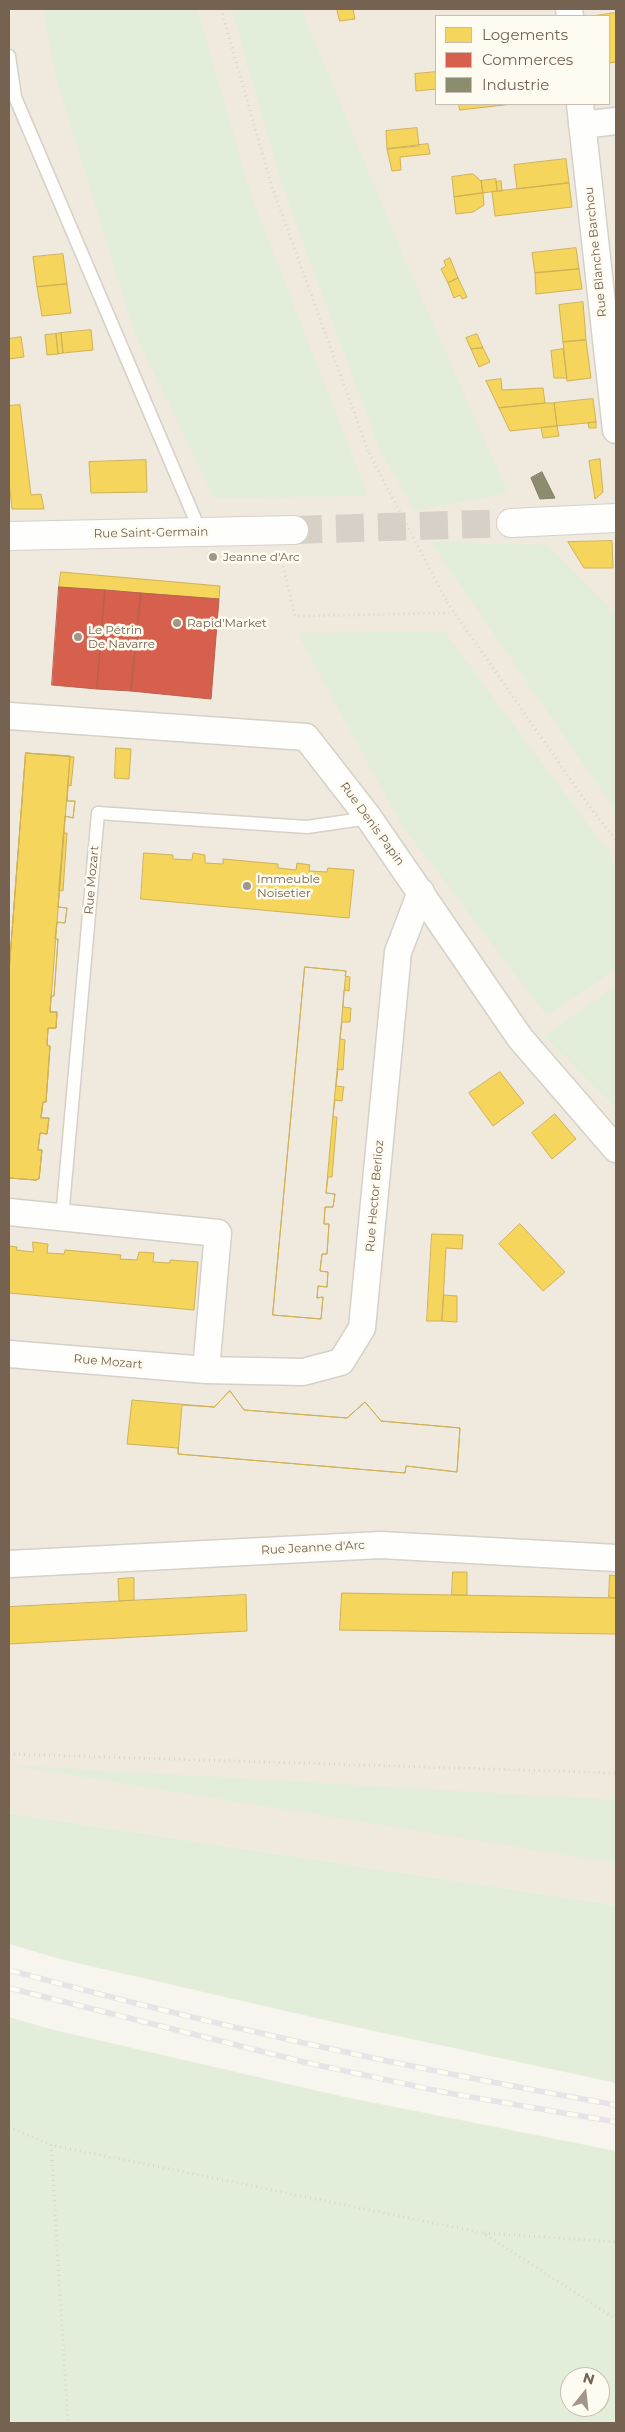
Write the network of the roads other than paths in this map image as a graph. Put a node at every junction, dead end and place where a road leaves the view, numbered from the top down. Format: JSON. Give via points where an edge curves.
{"nodes":[{"id":1,"x":9,"y":56,"type":"edge"},
{"id":2,"x":581,"y":114,"type":"edge"},
{"id":3,"x":616,"y":121,"type":"edge"},
{"id":4,"x":616,"y":430,"type":"edge"},
{"id":5,"x":616,"y":518,"type":"edge"},
{"id":6,"x":511,"y":522,"type":"tunnel mouth"},
{"id":7,"x":284,"y":530,"type":"tunnel mouth"},
{"id":8,"x":201,"y":532,"type":"junction"},
{"id":9,"x":9,"y":536,"type":"edge"},
{"id":10,"x":9,"y":716,"type":"edge"},
{"id":11,"x":369,"y":818,"type":"junction"},
{"id":12,"x":421,"y":892,"type":"junction"},
{"id":13,"x":616,"y":1149,"type":"edge"},
{"id":14,"x":9,"y":1212,"type":"edge"},
{"id":15,"x":62,"y":1218,"type":"junction"},
{"id":16,"x":9,"y":1354,"type":"edge"},
{"id":17,"x":206,"y":1370,"type":"junction"},
{"id":18,"x":616,"y":1558,"type":"edge"},
{"id":19,"x":9,"y":1564,"type":"edge"}],
"edges":[{"from":1,"to":8,"type":"lane","via":[[16,97]]},
{"from":2,"to":3,"type":"street"},
{"from":2,"to":4,"type":"street","name":"Rue Blanche Barchou"},
{"from":5,"to":6,"type":"street"},
{"from":7,"to":8,"type":"street","name":"Rue Saint-Germain"},
{"from":8,"to":9,"type":"street","name":"Rue Saint-Germain"},
{"from":10,"to":11,"type":"street","name":"Rue Denis Papin","via":[[306,737]]},
{"from":11,"to":12,"type":"street","name":"Rue Denis Papin"},
{"from":11,"to":15,"type":"lane","name":"Rue Mozart","via":[[307,827],[98,813]]},
{"from":12,"to":13,"type":"street","name":"Rue Denis Papin","via":[[520,1038]]},
{"from":12,"to":17,"type":"street","name":"Rue Hector Berlioz","via":[[398,952],[362,1328],[341,1362],[332,1365],[303,1372]]},
{"from":14,"to":15,"type":"street"},
{"from":15,"to":17,"type":"street","via":[[218,1234]]},
{"from":16,"to":17,"type":"street","name":"Rue Mozart"},
{"from":18,"to":19,"type":"street","name":"Rue Jeanne d'Arc","via":[[382,1545]]}]}
